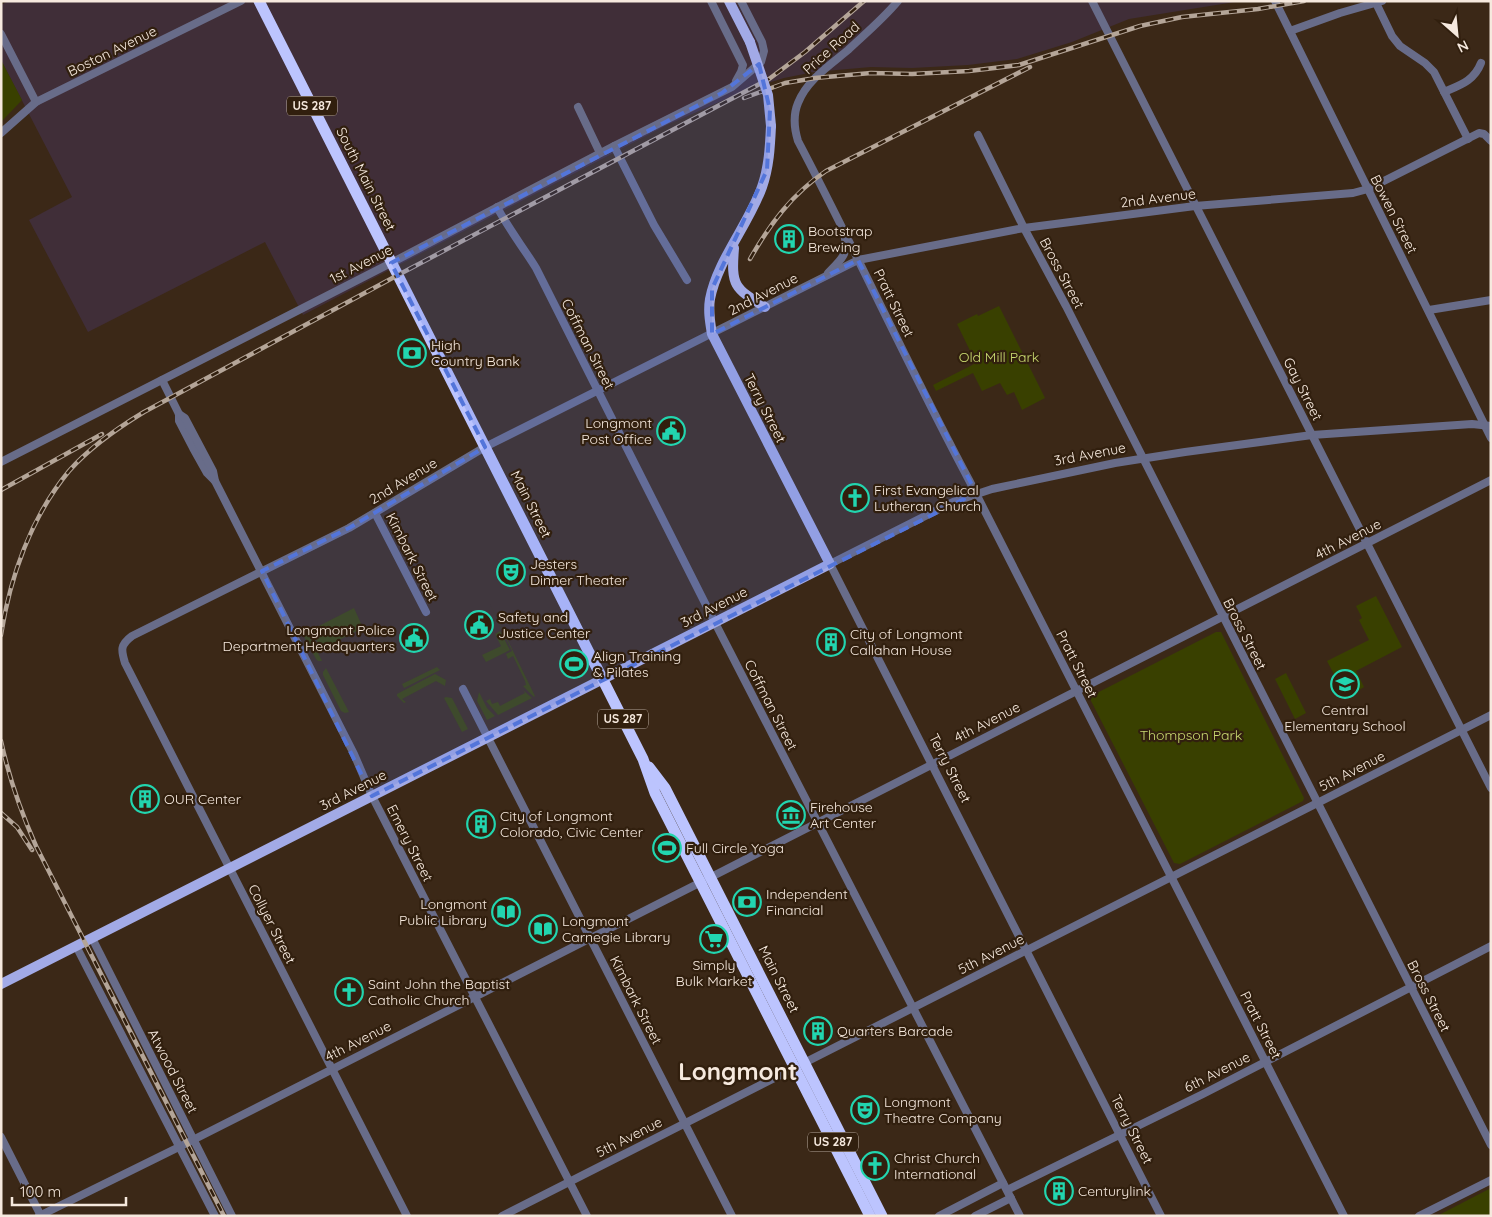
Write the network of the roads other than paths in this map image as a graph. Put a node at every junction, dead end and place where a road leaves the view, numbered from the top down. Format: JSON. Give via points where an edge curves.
{"nodes":[{"id":1,"x":241,"y":1,"type":"edge"},
{"id":2,"x":259,"y":1,"type":"edge"},
{"id":3,"x":711,"y":1,"type":"edge"},
{"id":4,"x":729,"y":1,"type":"edge"},
{"id":5,"x":741,"y":1,"type":"edge"},
{"id":6,"x":898,"y":1,"type":"edge"},
{"id":7,"x":1092,"y":1,"type":"edge"},
{"id":8,"x":1275,"y":1,"type":"edge"},
{"id":9,"x":1379,"y":2,"type":"edge"},
{"id":10,"x":1290,"y":31,"type":"junction"},
{"id":11,"x":1,"y":34,"type":"edge"},
{"id":12,"x":1481,"y":63,"type":"dead end"},
{"id":13,"x":732,"y":87,"type":"junction"},
{"id":14,"x":1444,"y":92,"type":"junction"},
{"id":15,"x":36,"y":102,"type":"junction"},
{"id":16,"x":578,"y":107,"type":"dead end"},
{"id":17,"x":794,"y":122,"type":"joint"},
{"id":18,"x":1,"y":133,"type":"edge"},
{"id":19,"x":978,"y":135,"type":"dead end"},
{"id":20,"x":1468,"y":139,"type":"junction"},
{"id":21,"x":1491,"y":141,"type":"edge"},
{"id":22,"x":614,"y":146,"type":"junction"},
{"id":23,"x":600,"y":153,"type":"junction"},
{"id":24,"x":1368,"y":189,"type":"junction"},
{"id":25,"x":1196,"y":206,"type":"junction"},
{"id":26,"x":497,"y":207,"type":"junction"},
{"id":27,"x":841,"y":224,"type":"junction"},
{"id":28,"x":1024,"y":228,"type":"junction"},
{"id":29,"x":734,"y":244,"type":"junction"},
{"id":30,"x":858,"y":260,"type":"junction"},
{"id":31,"x":391,"y":264,"type":"junction"},
{"id":32,"x":823,"y":278,"type":"junction"},
{"id":33,"x":687,"y":280,"type":"dead end"},
{"id":34,"x":1491,"y":300,"type":"edge"},
{"id":35,"x":765,"y":307,"type":"junction"},
{"id":36,"x":1429,"y":310,"type":"junction"},
{"id":37,"x":712,"y":334,"type":"junction"},
{"id":38,"x":162,"y":380,"type":"junction"},
{"id":39,"x":598,"y":391,"type":"junction"},
{"id":40,"x":1487,"y":425,"type":"edge"},
{"id":41,"x":1312,"y":435,"type":"junction"},
{"id":42,"x":1491,"y":438,"type":"edge"},
{"id":43,"x":485,"y":447,"type":"junction"},
{"id":44,"x":1142,"y":458,"type":"junction"},
{"id":45,"x":1,"y":462,"type":"edge"},
{"id":46,"x":1491,"y":480,"type":"edge"},
{"id":47,"x":976,"y":493,"type":"junction"},
{"id":48,"x":375,"y":513,"type":"junction"},
{"id":49,"x":1366,"y":544,"type":"junction"},
{"id":50,"x":830,"y":564,"type":"junction"},
{"id":51,"x":262,"y":572,"type":"junction"},
{"id":52,"x":426,"y":612,"type":"dead end"},
{"id":53,"x":1223,"y":617,"type":"junction"},
{"id":54,"x":715,"y":623,"type":"junction"},
{"id":55,"x":125,"y":641,"type":"joint"},
{"id":56,"x":602,"y":679,"type":"junction"},
{"id":57,"x":463,"y":689,"type":"dead end"},
{"id":58,"x":1077,"y":691,"type":"junction"},
{"id":59,"x":1491,"y":715,"type":"edge"},
{"id":60,"x":1461,"y":730,"type":"junction"},
{"id":61,"x":488,"y":737,"type":"junction"},
{"id":62,"x":932,"y":764,"type":"junction"},
{"id":63,"x":1491,"y":788,"type":"edge"},
{"id":64,"x":372,"y":796,"type":"junction"},
{"id":65,"x":1316,"y":803,"type":"junction"},
{"id":66,"x":818,"y":823,"type":"junction"},
{"id":67,"x":230,"y":868,"type":"junction"},
{"id":68,"x":1172,"y":877,"type":"junction"},
{"id":69,"x":706,"y":880,"type":"junction"},
{"id":70,"x":92,"y":938,"type":"junction"},
{"id":71,"x":590,"y":938,"type":"junction"},
{"id":72,"x":76,"y":946,"type":"junction"},
{"id":73,"x":1491,"y":946,"type":"edge"},
{"id":74,"x":1026,"y":950,"type":"junction"},
{"id":75,"x":1,"y":984,"type":"edge"},
{"id":76,"x":1410,"y":988,"type":"junction"},
{"id":77,"x":475,"y":997,"type":"junction"},
{"id":78,"x":912,"y":1008,"type":"junction"},
{"id":79,"x":1265,"y":1062,"type":"junction"},
{"id":80,"x":800,"y":1065,"type":"junction"},
{"id":81,"x":332,"y":1069,"type":"junction"},
{"id":82,"x":685,"y":1122,"type":"junction"},
{"id":83,"x":1120,"y":1135,"type":"junction"},
{"id":84,"x":1,"y":1138,"type":"edge"},
{"id":85,"x":193,"y":1139,"type":"junction"},
{"id":86,"x":1491,"y":1145,"type":"edge"},
{"id":87,"x":179,"y":1147,"type":"junction"},
{"id":88,"x":1491,"y":1180,"type":"edge"},
{"id":89,"x":570,"y":1181,"type":"junction"},
{"id":90,"x":1007,"y":1190,"type":"junction"},
{"id":91,"x":40,"y":1216,"type":"edge"},
{"id":92,"x":215,"y":1216,"type":"edge"},
{"id":93,"x":232,"y":1216,"type":"edge"},
{"id":94,"x":407,"y":1216,"type":"edge"},
{"id":95,"x":502,"y":1216,"type":"edge"},
{"id":96,"x":587,"y":1216,"type":"edge"},
{"id":97,"x":732,"y":1216,"type":"edge"},
{"id":98,"x":870,"y":1216,"type":"edge"},
{"id":99,"x":882,"y":1216,"type":"edge"},
{"id":100,"x":939,"y":1216,"type":"edge"},
{"id":101,"x":975,"y":1216,"type":"edge"},
{"id":102,"x":1020,"y":1216,"type":"edge"},
{"id":103,"x":1161,"y":1216,"type":"edge"},
{"id":104,"x":1344,"y":1216,"type":"edge"},
{"id":105,"x":1419,"y":1216,"type":"edge"}],
"edges":[{"from":1,"to":15,"type":"street","name":"Boston Avenue"},
{"from":2,"to":31,"type":"highway","name":"South Main Street","number":"US 287"},
{"from":3,"to":13,"type":"street","via":[[742,65]]},
{"from":4,"to":29,"type":"main road","bridge":true,"via":[[756,57],[770,110],[767,170]]},
{"from":5,"to":13,"type":"street","name":"1st Avenue","via":[[764,51],[761,62]]},
{"from":6,"to":17,"type":"street","name":"Price Road","via":[[810,84],[798,102]]},
{"from":7,"to":25,"type":"street","name":"Gay Street"},
{"from":8,"to":10,"type":"street","name":"Bowen Street"},
{"from":9,"to":10,"type":"street"},
{"from":9,"to":14,"type":"street","via":[[1392,36],[1434,72]]},
{"from":10,"to":24,"type":"street","name":"Bowen Street"},
{"from":11,"to":15,"type":"street"},
{"from":12,"to":14,"type":"street","via":[[1470,80]]},
{"from":13,"to":22,"type":"street","name":"1st Avenue"},
{"from":14,"to":20,"type":"street"},
{"from":15,"to":18,"type":"street","name":"Boston Avenue"},
{"from":16,"to":23,"type":"street"},
{"from":17,"to":27,"type":"street","name":"Pratt Street","via":[[798,140]]},
{"from":19,"to":28,"type":"street","name":"Bross Street"},
{"from":20,"to":21,"type":"street","via":[[1484,134]]},
{"from":20,"to":24,"type":"street","name":"2nd Avenue"},
{"from":22,"to":23,"type":"street","name":"1st Avenue"},
{"from":22,"to":33,"type":"street","via":[[654,225]]},
{"from":23,"to":26,"type":"street","name":"1st Avenue"},
{"from":24,"to":25,"type":"street","name":"2nd Avenue","via":[[1353,193]]},
{"from":24,"to":36,"type":"street","name":"Bowen Street"},
{"from":25,"to":28,"type":"street","name":"2nd Avenue"},
{"from":25,"to":41,"type":"street","name":"Gay Street"},
{"from":26,"to":31,"type":"street","name":"1st Avenue"},
{"from":26,"to":39,"type":"street","name":"Coffman Street","via":[[536,268]]},
{"from":27,"to":30,"type":"street","name":"Pratt Street"},
{"from":27,"to":32,"type":"street","via":[[845,254]]},
{"from":28,"to":30,"type":"street","name":"2nd Avenue"},
{"from":28,"to":44,"type":"street","name":"Bross Street"},
{"from":29,"to":35,"type":"main road","via":[[733,276],[736,283],[744,295]]},
{"from":29,"to":37,"type":"main road","via":[[712,289],[709,312]]},
{"from":30,"to":32,"type":"street","name":"2nd Avenue"},
{"from":30,"to":47,"type":"street","name":"Pratt Street","via":[[926,400]]},
{"from":31,"to":38,"type":"street","name":"1st Avenue"},
{"from":31,"to":43,"type":"highway","name":"Main Street","number":"US 287"},
{"from":32,"to":35,"type":"street","name":"2nd Avenue"},
{"from":34,"to":36,"type":"street"},
{"from":35,"to":37,"type":"street","name":"2nd Avenue"},
{"from":36,"to":40,"type":"street","name":"Bowen Street"},
{"from":37,"to":39,"type":"street","name":"2nd Avenue"},
{"from":37,"to":50,"type":"main road","name":"Terry Street"},
{"from":38,"to":45,"type":"street","name":"1st Avenue"},
{"from":38,"to":51,"type":"street","name":"Emery Street","via":[[193,448],[207,474],[215,481]]},
{"from":39,"to":43,"type":"street","name":"2nd Avenue"},
{"from":39,"to":54,"type":"street","name":"Coffman Street"},
{"from":40,"to":41,"type":"street","name":"3rd Avenue"},
{"from":40,"to":42,"type":"street","name":"Bowen Street"},
{"from":41,"to":44,"type":"street","name":"3rd Avenue"},
{"from":41,"to":49,"type":"street","name":"Gay Street"},
{"from":43,"to":48,"type":"street","name":"2nd Avenue"},
{"from":43,"to":56,"type":"highway","name":"Main Street","number":"US 287"},
{"from":44,"to":47,"type":"street","name":"3rd Avenue"},
{"from":44,"to":53,"type":"street","name":"Bross Street"},
{"from":46,"to":49,"type":"street","name":"4th Avenue"},
{"from":47,"to":50,"type":"street","name":"3rd Avenue"},
{"from":47,"to":58,"type":"street","name":"Pratt Street"},
{"from":48,"to":51,"type":"street","name":"2nd Avenue"},
{"from":48,"to":52,"type":"street","name":"Kimbark Street"},
{"from":49,"to":53,"type":"street","name":"4th Avenue"},
{"from":49,"to":60,"type":"street","name":"Gay Street"},
{"from":50,"to":54,"type":"main road","name":"3rd Avenue"},
{"from":50,"to":62,"type":"street","name":"Terry Street"},
{"from":51,"to":55,"type":"street","name":"2nd Avenue"},
{"from":51,"to":64,"type":"street","name":"Emery Street"},
{"from":53,"to":58,"type":"street","name":"4th Avenue"},
{"from":53,"to":65,"type":"street","name":"Bross Street"},
{"from":54,"to":56,"type":"main road","name":"3rd Avenue"},
{"from":54,"to":66,"type":"street","name":"Coffman Street"},
{"from":55,"to":67,"type":"street","name":"Collyer Street","via":[[122,652],[125,663]]},
{"from":56,"to":61,"type":"main road","name":"3rd Avenue"},
{"from":56,"to":69,"type":"highway","name":"Main Street","number":"US 287","via":[[643,759],[665,788]]},
{"from":57,"to":61,"type":"street","name":"Kimbark Street"},
{"from":58,"to":62,"type":"street","name":"4th Avenue"},
{"from":58,"to":68,"type":"street","name":"Pratt Street"},
{"from":59,"to":60,"type":"street","name":"5th Avenue"},
{"from":60,"to":63,"type":"street","name":"Gay Street"},
{"from":60,"to":65,"type":"street","name":"5th Avenue"},
{"from":61,"to":64,"type":"main road","name":"3rd Avenue"},
{"from":61,"to":71,"type":"street","name":"Kimbark Street"},
{"from":62,"to":66,"type":"street","name":"4th Avenue"},
{"from":62,"to":74,"type":"street","name":"Terry Street"},
{"from":64,"to":67,"type":"main road","name":"3rd Avenue"},
{"from":64,"to":77,"type":"street","name":"Emery Street"},
{"from":65,"to":68,"type":"street","name":"5th Avenue"},
{"from":65,"to":76,"type":"street","name":"Bross Street"},
{"from":66,"to":69,"type":"street","name":"4th Avenue"},
{"from":66,"to":78,"type":"street","name":"Coffman Street"},
{"from":67,"to":70,"type":"main road","name":"3rd Avenue"},
{"from":67,"to":81,"type":"street","name":"Collyer Street"},
{"from":68,"to":74,"type":"street","name":"5th Avenue"},
{"from":68,"to":79,"type":"street","name":"Pratt Street"},
{"from":69,"to":71,"type":"street","name":"4th Avenue"},
{"from":69,"to":80,"type":"highway","name":"Main Street","number":"US 287"},
{"from":70,"to":72,"type":"main road","name":"3rd Avenue"},
{"from":70,"to":85,"type":"street","name":"Atwood Street"},
{"from":71,"to":77,"type":"street","name":"4th Avenue"},
{"from":71,"to":82,"type":"street","name":"Kimbark Street"},
{"from":72,"to":75,"type":"main road","name":"3rd Avenue"},
{"from":72,"to":87,"type":"street","name":"Atwood Street"},
{"from":73,"to":76,"type":"street","name":"6th Avenue"},
{"from":74,"to":78,"type":"street","name":"5th Avenue"},
{"from":74,"to":83,"type":"street","name":"Terry Street"},
{"from":76,"to":79,"type":"street","name":"6th Avenue"},
{"from":76,"to":86,"type":"street","name":"Bross Street"},
{"from":77,"to":81,"type":"street","name":"4th Avenue"},
{"from":77,"to":89,"type":"street","name":"Emery Street"},
{"from":78,"to":80,"type":"street","name":"5th Avenue"},
{"from":78,"to":90,"type":"street","name":"Coffman Street"},
{"from":79,"to":83,"type":"street","name":"6th Avenue"},
{"from":79,"to":104,"type":"street","name":"Pratt Street"},
{"from":80,"to":82,"type":"street","name":"5th Avenue"},
{"from":80,"to":98,"type":"highway","name":"Main Street","number":"US 287"},
{"from":80,"to":99,"type":"highway","name":"Main Street","number":"US 287"},
{"from":81,"to":85,"type":"street","name":"4th Avenue"},
{"from":81,"to":94,"type":"street","name":"Collyer Street"},
{"from":82,"to":89,"type":"street","name":"5th Avenue"},
{"from":82,"to":97,"type":"street","name":"Kimbark Street"},
{"from":83,"to":90,"type":"street","name":"6th Avenue"},
{"from":83,"to":103,"type":"street","name":"Terry Street"},
{"from":84,"to":91,"type":"street"},
{"from":85,"to":87,"type":"street","name":"4th Avenue"},
{"from":85,"to":93,"type":"street","name":"Atwood Street"},
{"from":87,"to":91,"type":"street","name":"4th Avenue"},
{"from":87,"to":92,"type":"street","name":"Atwood Street"},
{"from":88,"to":105,"type":"street"},
{"from":89,"to":95,"type":"street","name":"5th Avenue"},
{"from":89,"to":96,"type":"street","name":"Emery Street"},
{"from":90,"to":100,"type":"street","name":"6th Avenue"},
{"from":90,"to":101,"type":"street","name":"6th Avenue"},
{"from":90,"to":102,"type":"street","name":"Coffman Street"}]}
